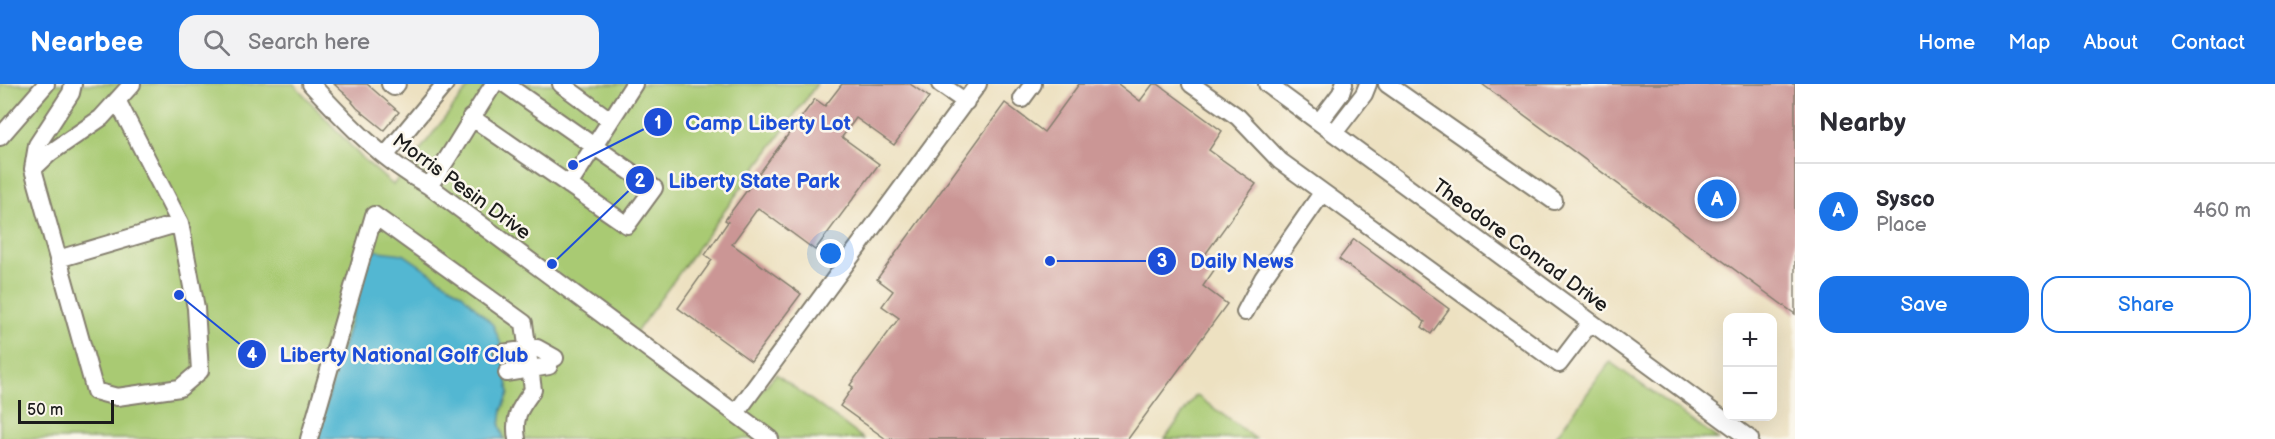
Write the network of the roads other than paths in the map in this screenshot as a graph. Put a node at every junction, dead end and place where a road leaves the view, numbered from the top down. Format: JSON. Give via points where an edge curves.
{"nodes":[{"id":1,"x":46,"y":84,"type":"edge"},
{"id":2,"x":73,"y":84,"type":"edge"},
{"id":3,"x":132,"y":84,"type":"edge"},
{"id":4,"x":311,"y":84,"type":"edge"},
{"id":5,"x":390,"y":84,"type":"edge"},
{"id":6,"x":397,"y":84,"type":"edge"},
{"id":7,"x":445,"y":84,"type":"edge"},
{"id":8,"x":494,"y":84,"type":"edge"},
{"id":9,"x":505,"y":84,"type":"edge"},
{"id":10,"x":561,"y":84,"type":"edge"},
{"id":11,"x":940,"y":84,"type":"edge"},
{"id":12,"x":978,"y":84,"type":"edge"},
{"id":13,"x":1033,"y":84,"type":"edge"},
{"id":14,"x":1191,"y":84,"type":"edge"},
{"id":15,"x":1267,"y":84,"type":"edge"},
{"id":16,"x":1344,"y":84,"type":"edge"},
{"id":17,"x":1368,"y":84,"type":"edge"},
{"id":18,"x":1387,"y":84,"type":"edge"},
{"id":19,"x":629,"y":86,"type":"edge"},
{"id":20,"x":1022,"y":99,"type":"dead end"},
{"id":21,"x":117,"y":100,"type":"junction"},
{"id":22,"x":966,"y":102,"type":"junction"},
{"id":23,"x":471,"y":117,"type":"junction"},
{"id":24,"x":610,"y":120,"type":"junction"},
{"id":25,"x":1319,"y":122,"type":"junction"},
{"id":26,"x":2,"y":132,"type":"edge"},
{"id":27,"x":1334,"y":133,"type":"junction"},
{"id":28,"x":594,"y":146,"type":"junction"},
{"id":29,"x":385,"y":156,"type":"junction"},
{"id":30,"x":33,"y":169,"type":"junction"},
{"id":31,"x":569,"y":184,"type":"junction"},
{"id":32,"x":429,"y":186,"type":"junction"},
{"id":33,"x":1322,"y":193,"type":"junction"},
{"id":34,"x":1554,"y":201,"type":"dead end"},
{"id":35,"x":180,"y":223,"type":"junction"},
{"id":36,"x":58,"y":259,"type":"junction"},
{"id":37,"x":1245,"y":312,"type":"dead end"},
{"id":38,"x":1592,"y":322,"type":"junction"},
{"id":39,"x":527,"y":349,"type":"junction"},
{"id":40,"x":502,"y":353,"type":"dead end"},
{"id":41,"x":530,"y":369,"type":"junction"},
{"id":42,"x":507,"y":373,"type":"dead end"},
{"id":43,"x":736,"y":413,"type":"junction"},
{"id":44,"x":309,"y":439,"type":"edge"},
{"id":45,"x":517,"y":439,"type":"edge"},
{"id":46,"x":770,"y":439,"type":"edge"},
{"id":47,"x":1750,"y":439,"type":"edge"}],
"edges":[{"from":1,"to":26,"type":"street"},
{"from":2,"to":30,"type":"street","via":[[38,145]]},
{"from":3,"to":21,"type":"street"},
{"from":4,"to":29,"type":"street","name":"Morris Pesin Drive"},
{"from":5,"to":6,"type":"street"},
{"from":7,"to":29,"type":"street"},
{"from":8,"to":23,"type":"street"},
{"from":9,"to":28,"type":"street"},
{"from":10,"to":24,"type":"street"},
{"from":11,"to":22,"type":"street"},
{"from":12,"to":22,"type":"street"},
{"from":13,"to":20,"type":"street"},
{"from":14,"to":33,"type":"street","via":[[1238,117],[1280,161]]},
{"from":15,"to":25,"type":"street","name":"Theodore Conrad Drive"},
{"from":16,"to":25,"type":"street"},
{"from":17,"to":27,"type":"street"},
{"from":18,"to":34,"type":"street"},
{"from":19,"to":24,"type":"street"},
{"from":21,"to":30,"type":"street","via":[[101,118]]},
{"from":21,"to":35,"type":"street"},
{"from":22,"to":43,"type":"street"},
{"from":23,"to":31,"type":"street"},
{"from":23,"to":32,"type":"street"},
{"from":24,"to":28,"type":"street"},
{"from":25,"to":27,"type":"street","name":"Theodore Conrad Drive"},
{"from":27,"to":38,"type":"street","name":"Theodore Conrad Drive"},
{"from":28,"to":31,"type":"street"},
{"from":28,"to":31,"type":"street","via":[[654,188],[627,225]]},
{"from":29,"to":32,"type":"street","name":"Morris Pesin Drive"},
{"from":30,"to":36,"type":"street"},
{"from":32,"to":43,"type":"street","name":"Morris Pesin Drive"},
{"from":33,"to":37,"type":"street","via":[[1263,278]]},
{"from":33,"to":38,"type":"street","via":[[1559,364]]},
{"from":35,"to":36,"type":"street"},
{"from":35,"to":36,"type":"street","via":[[196,308],[200,371],[180,388],[117,397],[95,391]]},
{"from":38,"to":47,"type":"street","name":"Theodore Conrad Drive"},
{"from":39,"to":40,"type":"street"},
{"from":39,"to":41,"type":"street"},
{"from":39,"to":41,"type":"street","via":[[537,348],[552,362]]},
{"from":39,"to":44,"type":"street","via":[[524,323],[374,215]]},
{"from":41,"to":42,"type":"street"},
{"from":41,"to":45,"type":"street","via":[[532,390],[519,408],[514,425]]},
{"from":43,"to":46,"type":"street","name":"Morris Pesin Drive"}]}
